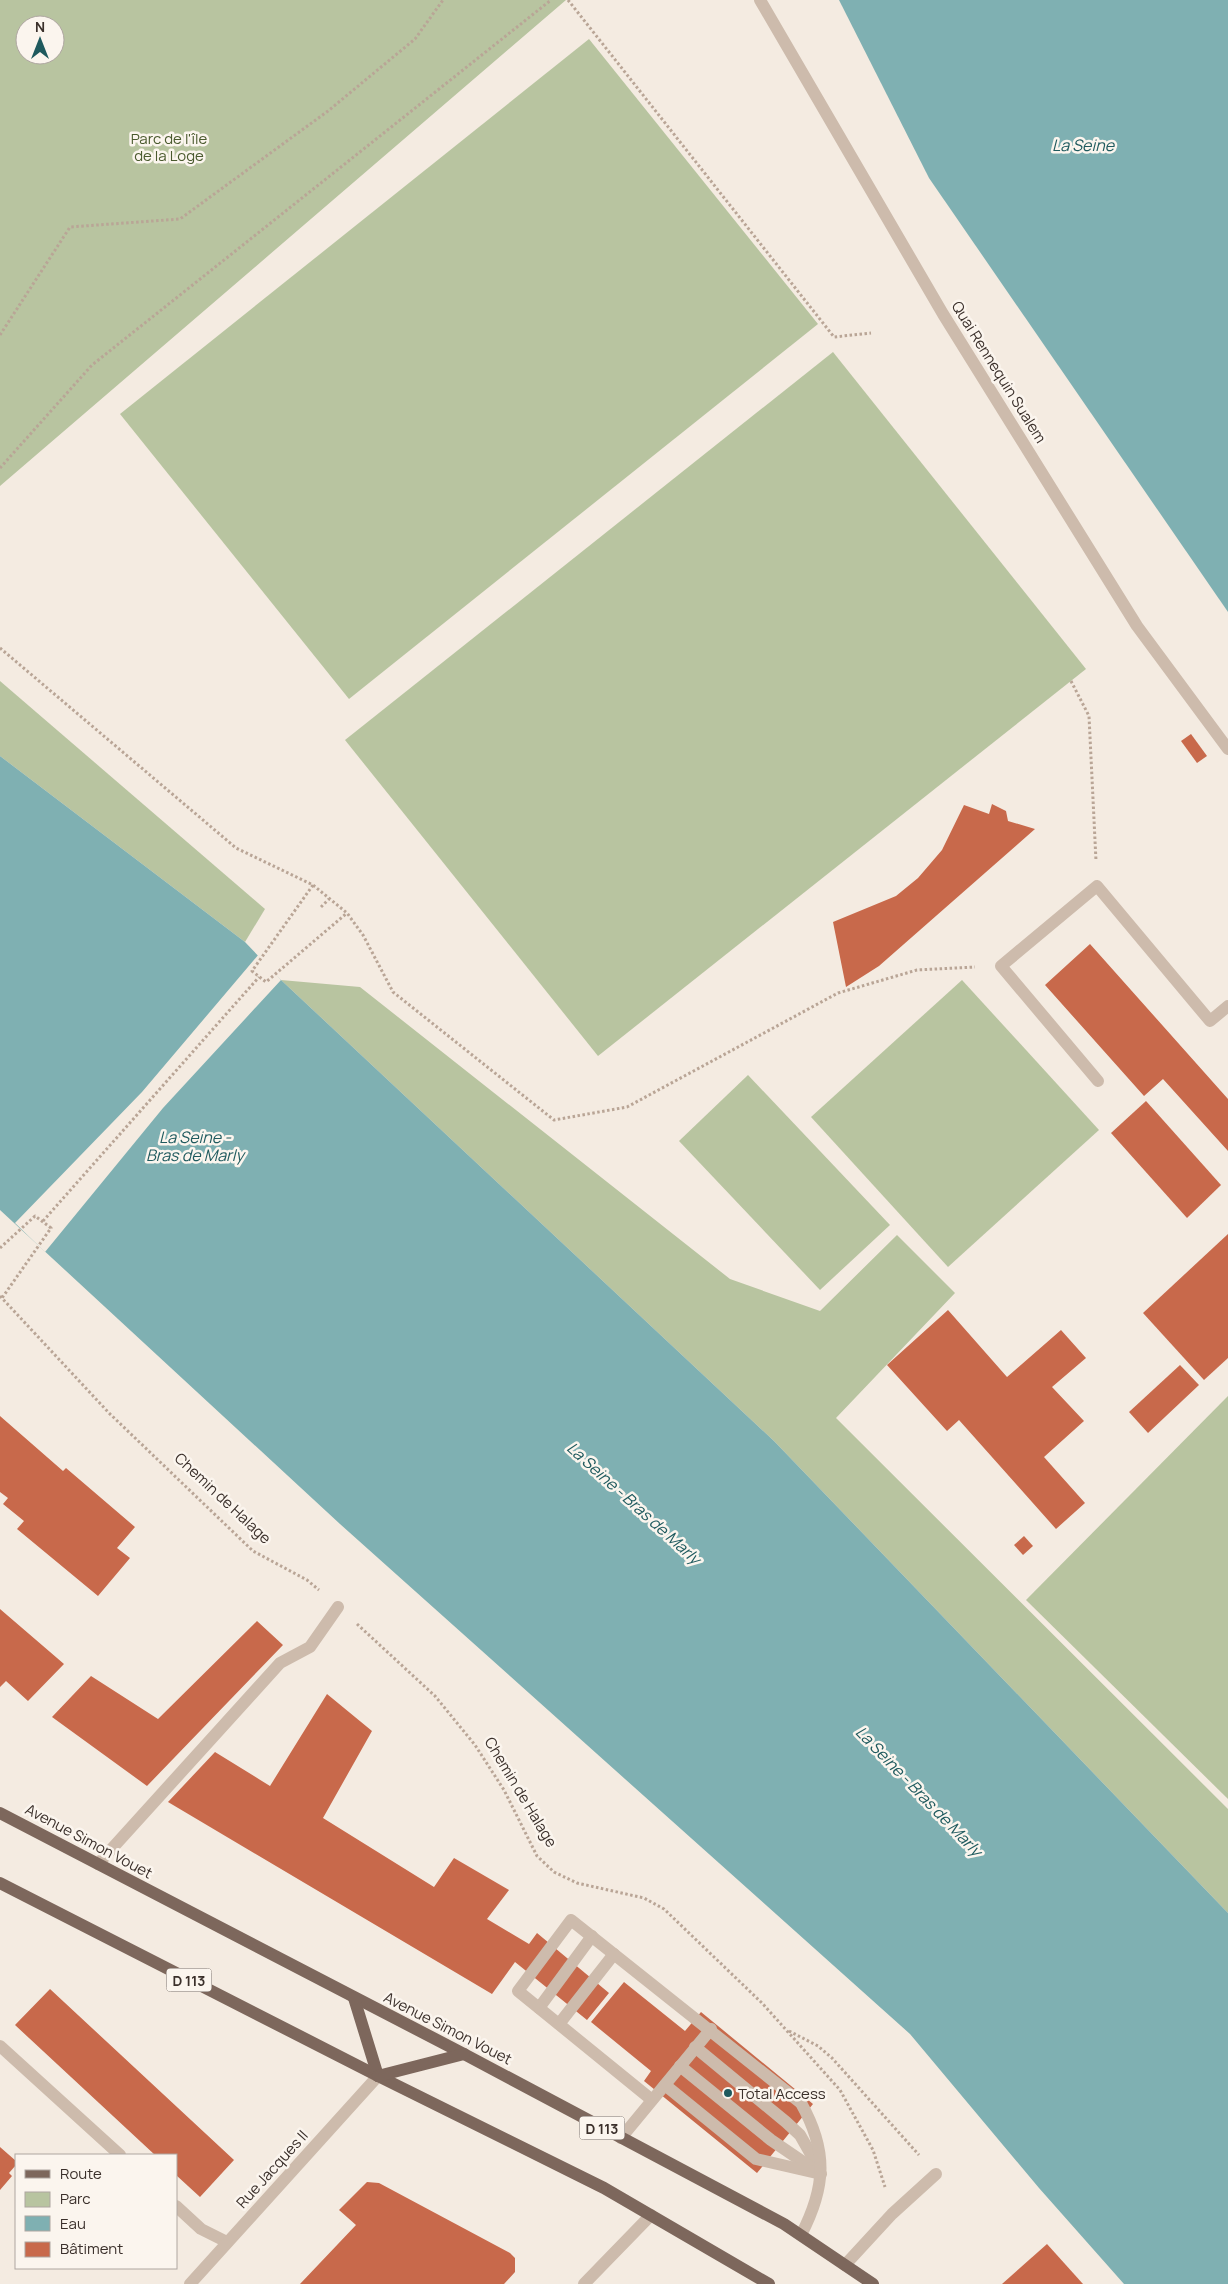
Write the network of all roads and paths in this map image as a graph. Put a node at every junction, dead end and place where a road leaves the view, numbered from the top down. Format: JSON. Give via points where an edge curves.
{"nodes":[{"id":1,"x":442,"y":0,"type":"edge"},
{"id":2,"x":551,"y":0,"type":"edge"},
{"id":3,"x":568,"y":0,"type":"edge"},
{"id":4,"x":760,"y":0,"type":"edge"},
{"id":5,"x":871,"y":334,"type":"dead end"},
{"id":6,"x":0,"y":335,"type":"edge"},
{"id":7,"x":0,"y":468,"type":"edge"},
{"id":8,"x":0,"y":648,"type":"edge"},
{"id":9,"x":1071,"y":681,"type":"dead end"},
{"id":10,"x":1228,"y":749,"type":"edge"},
{"id":11,"x":313,"y":885,"type":"junction"},
{"id":12,"x":1097,"y":886,"type":"junction"},
{"id":13,"x":329,"y":899,"type":"junction"},
{"id":14,"x":321,"y":907,"type":"dead end"},
{"id":15,"x":347,"y":913,"type":"junction"},
{"id":16,"x":1001,"y":966,"type":"junction"},
{"id":17,"x":259,"y":976,"type":"junction"},
{"id":18,"x":1228,"y":1006,"type":"edge"},
{"id":19,"x":1098,"y":1081,"type":"dead end"},
{"id":20,"x":43,"y":1221,"type":"junction"},
{"id":21,"x":0,"y":1248,"type":"edge"},
{"id":22,"x":1,"y":1297,"type":"edge"},
{"id":23,"x":338,"y":1607,"type":"junction"},
{"id":24,"x":0,"y":1813,"type":"edge"},
{"id":25,"x":98,"y":1864,"type":"junction"},
{"id":26,"x":0,"y":1883,"type":"edge"},
{"id":27,"x":592,"y":1936,"type":"junction"},
{"id":28,"x":614,"y":1954,"type":"junction"},
{"id":29,"x":354,"y":1998,"type":"junction"},
{"id":30,"x":539,"y":2008,"type":"junction"},
{"id":31,"x":560,"y":2024,"type":"junction"},
{"id":32,"x":711,"y":2029,"type":"junction"},
{"id":33,"x":786,"y":2029,"type":"junction"},
{"id":34,"x":0,"y":2046,"type":"edge"},
{"id":35,"x":695,"y":2048,"type":"junction"},
{"id":36,"x":464,"y":2054,"type":"junction"},
{"id":37,"x":680,"y":2066,"type":"junction"},
{"id":38,"x":378,"y":2076,"type":"junction"},
{"id":39,"x":665,"y":2085,"type":"junction"},
{"id":40,"x":652,"y":2100,"type":"junction"},
{"id":41,"x":621,"y":2138,"type":"junction"},
{"id":42,"x":119,"y":2154,"type":"edge"},
{"id":43,"x":821,"y":2174,"type":"junction"},
{"id":44,"x":936,"y":2174,"type":"joint"},
{"id":45,"x":178,"y":2208,"type":"edge"},
{"id":46,"x":892,"y":2214,"type":"junction"},
{"id":47,"x":651,"y":2215,"type":"junction"},
{"id":48,"x":801,"y":2235,"type":"junction"},
{"id":49,"x":227,"y":2242,"type":"junction"},
{"id":50,"x":846,"y":2265,"type":"junction"},
{"id":51,"x":190,"y":2284,"type":"edge"},
{"id":52,"x":584,"y":2284,"type":"edge"},
{"id":53,"x":769,"y":2284,"type":"edge"},
{"id":54,"x":873,"y":2284,"type":"edge"}],
"edges":[{"from":1,"to":6,"type":"path","via":[[415,39],[328,111],[180,219],[70,228]]},
{"from":2,"to":7,"type":"path","via":[[92,365]]},
{"from":3,"to":5,"type":"path","via":[[834,337]]},
{"from":4,"to":10,"type":"street","name":"Quai Rennequin Sualem","via":[[943,314],[1127,609]]},
{"from":8,"to":11,"type":"path","via":[[236,848]]},
{"from":9,"to":12,"type":"path","via":[[1089,716]]},
{"from":11,"to":13,"type":"path"},
{"from":11,"to":17,"type":"path","via":[[252,971]]},
{"from":12,"to":16,"type":"street"},
{"from":12,"to":18,"type":"street","via":[[1210,1021]]},
{"from":13,"to":14,"type":"path"},
{"from":13,"to":15,"type":"path"},
{"from":15,"to":16,"type":"path","via":[[363,935],[393,992],[554,1120],[626,1107],[838,993],[918,970]]},
{"from":15,"to":17,"type":"path","via":[[266,982]]},
{"from":16,"to":19,"type":"street"},
{"from":17,"to":20,"type":"path"},
{"from":20,"to":21,"type":"path","via":[[36,1216]]},
{"from":20,"to":22,"type":"path","via":[[51,1228]]},
{"from":22,"to":23,"type":"path","name":"Chemin de Halage","via":[[109,1413],[253,1552],[307,1580]]},
{"from":23,"to":25,"type":"street","via":[[310,1647],[280,1662]]},
{"from":23,"to":33,"type":"path","name":"Chemin de Halage","via":[[441,1703],[475,1745],[504,1790],[537,1856],[554,1872],[577,1883],[644,1898],[664,1909]]},
{"from":24,"to":25,"type":"main road","name":"Avenue Simon Vouet","number":"D 113"},
{"from":25,"to":29,"type":"main road","name":"Avenue Simon Vouet","number":"D 113"},
{"from":26,"to":38,"type":"main road","number":"D 113"},
{"from":27,"to":28,"type":"street"},
{"from":27,"to":30,"type":"street"},
{"from":27,"to":30,"type":"street","via":[[571,1920],[518,1991]]},
{"from":28,"to":31,"type":"street"},
{"from":28,"to":32,"type":"street"},
{"from":29,"to":36,"type":"main road","name":"Avenue Simon Vouet","number":"D 113"},
{"from":29,"to":38,"type":"main road"},
{"from":30,"to":31,"type":"street"},
{"from":31,"to":40,"type":"street"},
{"from":32,"to":35,"type":"street"},
{"from":32,"to":43,"type":"street","via":[[801,2103],[817,2136]]},
{"from":33,"to":44,"type":"path","via":[[818,2046],[832,2058]]},
{"from":33,"to":46,"type":"path","name":"Chemin de Halage","via":[[840,2090],[862,2126],[873,2150]]},
{"from":34,"to":42,"type":"street"},
{"from":35,"to":37,"type":"street"},
{"from":35,"to":43,"type":"street","via":[[800,2135]]},
{"from":36,"to":38,"type":"main road"},
{"from":36,"to":41,"type":"main road","name":"Avenue Simon Vouet","number":"D 113"},
{"from":37,"to":39,"type":"street"},
{"from":37,"to":43,"type":"street","via":[[771,2140]]},
{"from":38,"to":47,"type":"main road","number":"D 113","via":[[604,2188]]},
{"from":38,"to":49,"type":"street","name":"Rue Jacques II"},
{"from":39,"to":40,"type":"street"},
{"from":39,"to":43,"type":"street","via":[[756,2159]]},
{"from":40,"to":41,"type":"street"},
{"from":41,"to":48,"type":"main road","name":"Avenue Simon Vouet","number":"D 113"},
{"from":43,"to":48,"type":"street","via":[[813,2212]]},
{"from":44,"to":46,"type":"street"},
{"from":45,"to":49,"type":"street","via":[[201,2229]]},
{"from":46,"to":50,"type":"street"},
{"from":47,"to":52,"type":"street"},
{"from":47,"to":53,"type":"main road","number":"D 113"},
{"from":48,"to":50,"type":"main road","name":"Avenue Simon Vouet","number":"D 113"},
{"from":49,"to":51,"type":"street","name":"Rue Jacques II"},
{"from":50,"to":54,"type":"main road","name":"Avenue Simon Vouet","number":"D 113"}]}
